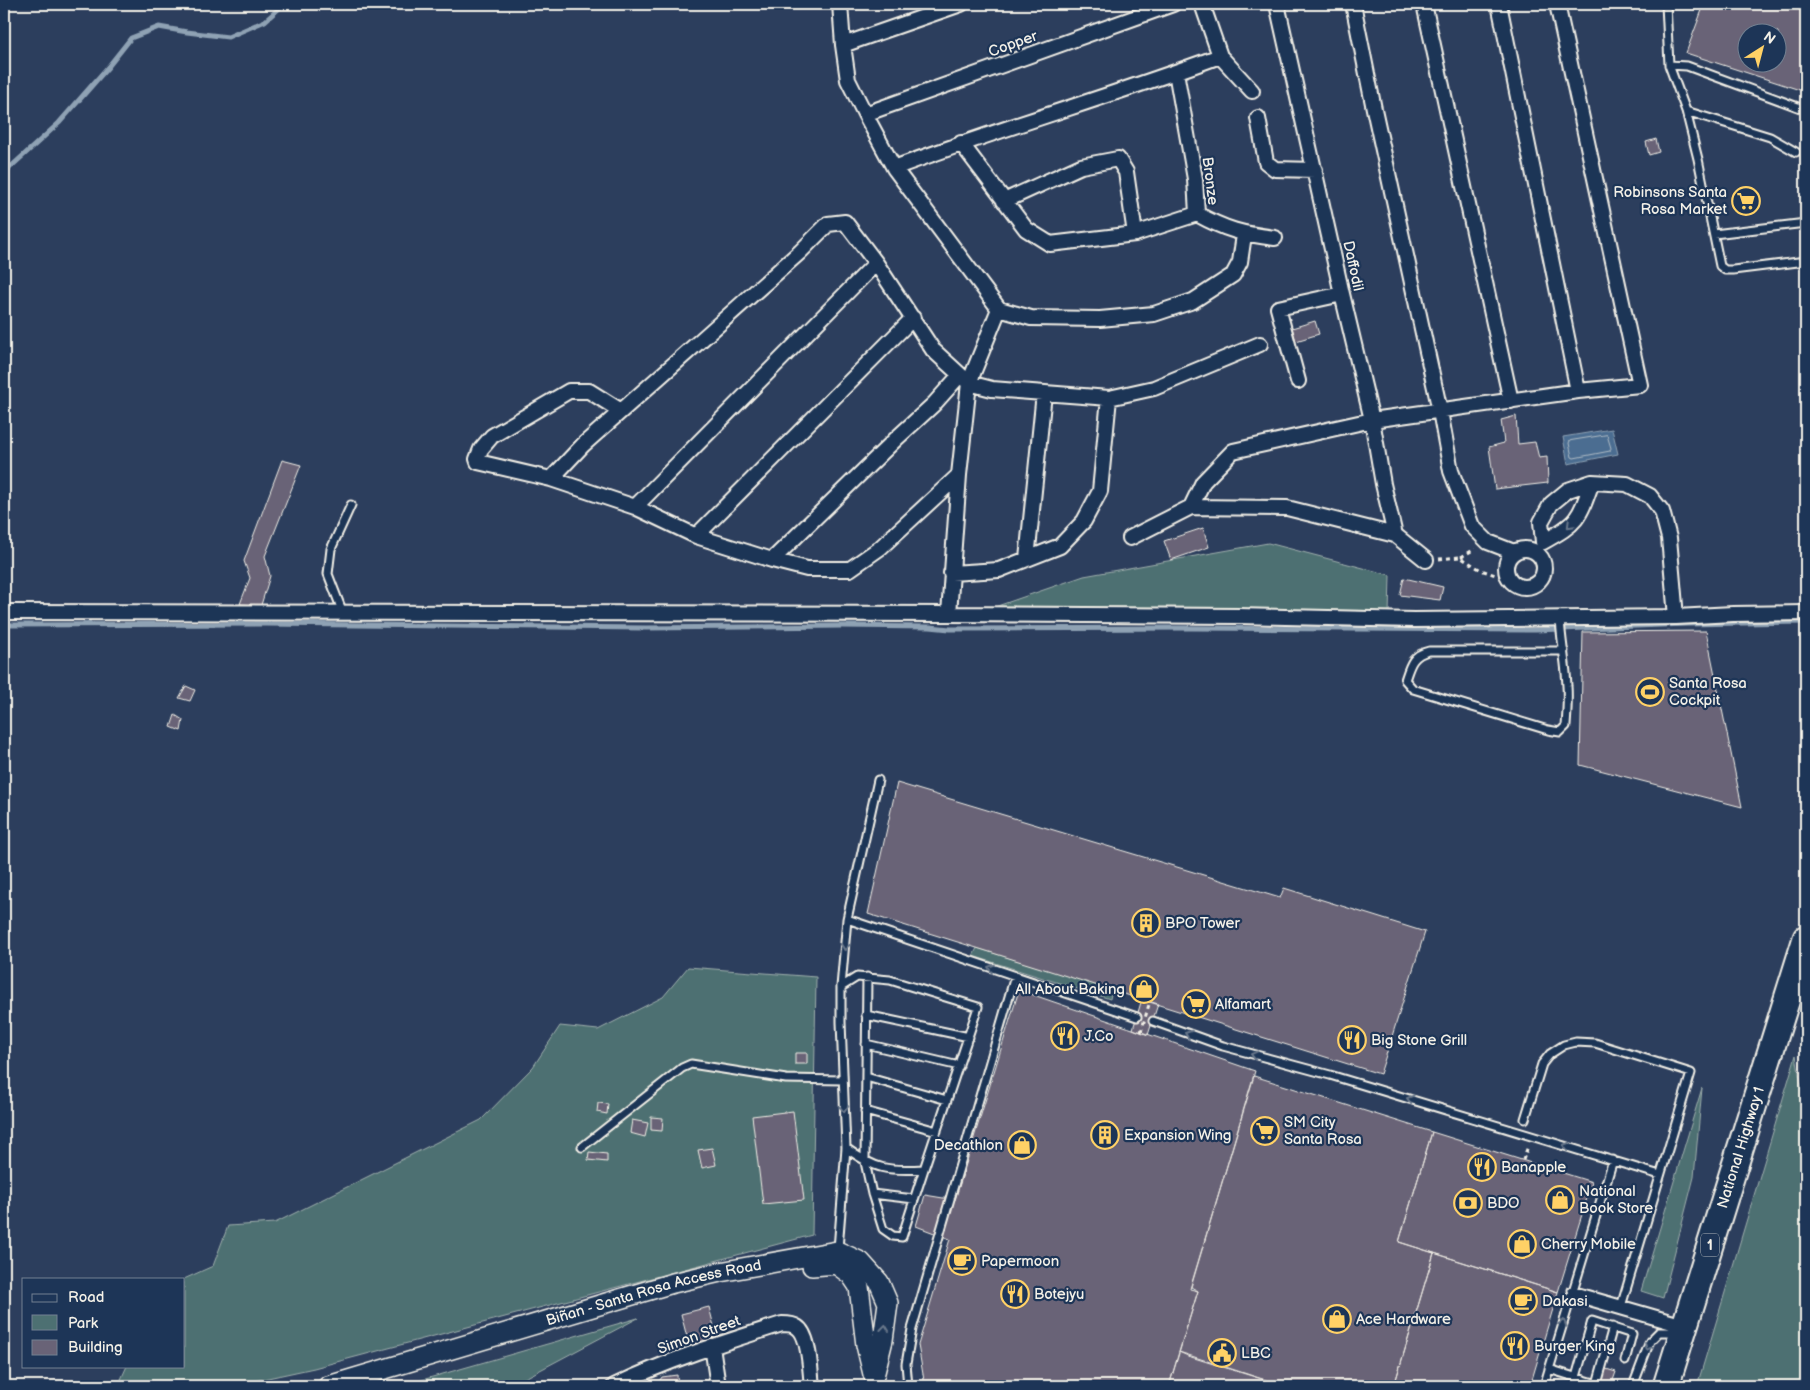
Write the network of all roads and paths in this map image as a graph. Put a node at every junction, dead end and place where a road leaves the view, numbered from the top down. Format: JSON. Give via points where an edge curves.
{"nodes":[{"id":1,"x":840,"y":4,"type":"edge"},
{"id":2,"x":961,"y":4,"type":"edge"},
{"id":3,"x":1173,"y":4,"type":"edge"},
{"id":4,"x":1202,"y":4,"type":"edge"},
{"id":5,"x":1277,"y":4,"type":"edge"},
{"id":6,"x":1353,"y":4,"type":"edge"},
{"id":7,"x":1424,"y":4,"type":"edge"},
{"id":8,"x":1499,"y":4,"type":"edge"},
{"id":9,"x":1558,"y":4,"type":"edge"},
{"id":10,"x":1666,"y":4,"type":"edge"},
{"id":11,"x":843,"y":45,"type":"junction"},
{"id":12,"x":1220,"y":56,"type":"junction"},
{"id":13,"x":1669,"y":65,"type":"junction"},
{"id":14,"x":1176,"y":72,"type":"junction"},
{"id":15,"x":1252,"y":91,"type":"dead end"},
{"id":16,"x":1806,"y":110,"type":"edge"},
{"id":17,"x":1686,"y":111,"type":"junction"},
{"id":18,"x":865,"y":114,"type":"junction"},
{"id":19,"x":1258,"y":118,"type":"dead end"},
{"id":20,"x":961,"y":143,"type":"junction"},
{"id":21,"x":1796,"y":152,"type":"dead end"},
{"id":22,"x":894,"y":168,"type":"junction"},
{"id":23,"x":1315,"y":170,"type":"junction"},
{"id":24,"x":1004,"y":201,"type":"junction"},
{"id":25,"x":1197,"y":214,"type":"junction"},
{"id":26,"x":1806,"y":223,"type":"edge"},
{"id":27,"x":1136,"y":234,"type":"junction"},
{"id":28,"x":1244,"y":234,"type":"junction"},
{"id":29,"x":1714,"y":234,"type":"junction"},
{"id":30,"x":1275,"y":238,"type":"dead end"},
{"id":31,"x":1806,"y":261,"type":"edge"},
{"id":32,"x":876,"y":263,"type":"junction"},
{"id":33,"x":1342,"y":294,"type":"junction"},
{"id":34,"x":1000,"y":309,"type":"junction"},
{"id":35,"x":913,"y":318,"type":"junction"},
{"id":36,"x":1260,"y":344,"type":"dead end"},
{"id":37,"x":965,"y":379,"type":"junction"},
{"id":38,"x":1298,"y":381,"type":"dead end"},
{"id":39,"x":1578,"y":391,"type":"junction"},
{"id":40,"x":1044,"y":393,"type":"junction"},
{"id":41,"x":1110,"y":398,"type":"junction"},
{"id":42,"x":1511,"y":401,"type":"junction"},
{"id":43,"x":621,"y":411,"type":"junction"},
{"id":44,"x":1440,"y":411,"type":"junction"},
{"id":45,"x":1372,"y":420,"type":"junction"},
{"id":46,"x":959,"y":475,"type":"junction"},
{"id":47,"x":552,"y":479,"type":"junction"},
{"id":48,"x":1592,"y":482,"type":"junction"},
{"id":49,"x":351,"y":505,"type":"dead end"},
{"id":50,"x":635,"y":507,"type":"junction"},
{"id":51,"x":1191,"y":507,"type":"junction"},
{"id":52,"x":1395,"y":535,"type":"junction"},
{"id":53,"x":696,"y":536,"type":"junction"},
{"id":54,"x":1130,"y":538,"type":"dead end"},
{"id":55,"x":1540,"y":548,"type":"junction"},
{"id":56,"x":1514,"y":552,"type":"junction"},
{"id":57,"x":1026,"y":559,"type":"junction"},
{"id":58,"x":772,"y":560,"type":"junction"},
{"id":59,"x":1426,"y":560,"type":"joint"},
{"id":60,"x":951,"y":574,"type":"junction"},
{"id":61,"x":1510,"y":580,"type":"junction"},
{"id":62,"x":4,"y":612,"type":"edge"},
{"id":63,"x":1806,"y":613,"type":"edge"},
{"id":64,"x":343,"y":614,"type":"junction"},
{"id":65,"x":949,"y":614,"type":"junction"},
{"id":66,"x":1676,"y":617,"type":"junction"},
{"id":67,"x":1560,"y":626,"type":"junction"},
{"id":68,"x":1564,"y":651,"type":"junction"},
{"id":69,"x":878,"y":780,"type":"dead end"},
{"id":70,"x":847,"y":919,"type":"junction"},
{"id":71,"x":1806,"y":938,"type":"edge"},
{"id":72,"x":1015,"y":976,"type":"junction"},
{"id":73,"x":867,"y":977,"type":"junction"},
{"id":74,"x":841,"y":987,"type":"junction"},
{"id":75,"x":1150,"y":1001,"type":"dead end"},
{"id":76,"x":866,"y":1015,"type":"junction"},
{"id":77,"x":1137,"y":1017,"type":"dead end"},
{"id":78,"x":1153,"y":1021,"type":"dead end"},
{"id":79,"x":1141,"y":1032,"type":"dead end"},
{"id":80,"x":968,"y":1037,"type":"junction"},
{"id":81,"x":866,"y":1044,"type":"junction"},
{"id":82,"x":959,"y":1066,"type":"junction"},
{"id":83,"x":866,"y":1077,"type":"junction"},
{"id":84,"x":843,"y":1080,"type":"junction"},
{"id":85,"x":947,"y":1100,"type":"junction"},
{"id":86,"x":865,"y":1111,"type":"junction"},
{"id":87,"x":1524,"y":1119,"type":"dead end"},
{"id":88,"x":937,"y":1131,"type":"junction"},
{"id":89,"x":582,"y":1146,"type":"dead end"},
{"id":90,"x":846,"y":1148,"type":"junction"},
{"id":91,"x":1613,"y":1160,"type":"junction"},
{"id":92,"x":864,"y":1162,"type":"junction"},
{"id":93,"x":924,"y":1168,"type":"junction"},
{"id":94,"x":1660,"y":1175,"type":"junction"},
{"id":95,"x":872,"y":1194,"type":"junction"},
{"id":96,"x":914,"y":1199,"type":"junction"},
{"id":97,"x":836,"y":1258,"type":"junction"},
{"id":98,"x":1571,"y":1293,"type":"junction"},
{"id":99,"x":1620,"y":1307,"type":"junction"},
{"id":100,"x":1612,"y":1327,"type":"junction"},
{"id":101,"x":1684,"y":1328,"type":"junction"},
{"id":102,"x":538,"y":1329,"type":"junction"},
{"id":103,"x":712,"y":1346,"type":"junction"},
{"id":104,"x":1625,"y":1361,"type":"dead end"},
{"id":105,"x":1549,"y":1369,"type":"junction"},
{"id":106,"x":1576,"y":1377,"type":"junction"},
{"id":107,"x":642,"y":1380,"type":"edge"},
{"id":108,"x":875,"y":1381,"type":"edge"},
{"id":109,"x":328,"y":1386,"type":"edge"},
{"id":110,"x":365,"y":1386,"type":"edge"},
{"id":111,"x":614,"y":1386,"type":"edge"},
{"id":112,"x":718,"y":1386,"type":"edge"},
{"id":113,"x":812,"y":1386,"type":"edge"},
{"id":114,"x":908,"y":1386,"type":"edge"},
{"id":115,"x":1544,"y":1386,"type":"edge"},
{"id":116,"x":1633,"y":1386,"type":"edge"},
{"id":117,"x":1666,"y":1386,"type":"edge"}],
"edges":[{"from":1,"to":11,"type":"street"},
{"from":2,"to":11,"type":"street"},
{"from":3,"to":18,"type":"street","name":"Copper"},
{"from":4,"to":12,"type":"street"},
{"from":5,"to":23,"type":"street","name":"Daffodil"},
{"from":6,"to":44,"type":"street"},
{"from":7,"to":42,"type":"street"},
{"from":8,"to":39,"type":"street"},
{"from":9,"to":39,"type":"street","via":[[1640,385]]},
{"from":10,"to":13,"type":"lane"},
{"from":11,"to":18,"type":"street","via":[[848,80]]},
{"from":12,"to":14,"type":"street"},
{"from":12,"to":15,"type":"street"},
{"from":13,"to":16,"type":"lane","via":[[1687,66]]},
{"from":13,"to":17,"type":"lane"},
{"from":14,"to":20,"type":"street"},
{"from":14,"to":25,"type":"street","name":"Bronze","via":[[1195,179]]},
{"from":17,"to":21,"type":"lane","via":[[1770,137]]},
{"from":17,"to":29,"type":"lane"},
{"from":18,"to":22,"type":"street"},
{"from":19,"to":23,"type":"street","via":[[1266,162],[1271,167]]},
{"from":20,"to":22,"type":"street"},
{"from":20,"to":24,"type":"street"},
{"from":22,"to":34,"type":"street"},
{"from":23,"to":33,"type":"street","name":"Daffodil"},
{"from":24,"to":27,"type":"street","via":[[1026,229],[1050,244]]},
{"from":24,"to":27,"type":"street","via":[[1081,166],[1118,159],[1126,172]]},
{"from":25,"to":27,"type":"street"},
{"from":25,"to":28,"type":"street","name":"Bronze"},
{"from":26,"to":29,"type":"lane"},
{"from":28,"to":30,"type":"street","name":"Bronze"},
{"from":28,"to":34,"type":"street","via":[[1240,262],[1233,275],[1193,301],[1154,314],[1100,319],[1031,318]]},
{"from":29,"to":31,"type":"lane","via":[[1720,266],[1725,270]]},
{"from":32,"to":35,"type":"street"},
{"from":32,"to":43,"type":"street","via":[[845,222],[828,224]]},
{"from":32,"to":50,"type":"street"},
{"from":33,"to":38,"type":"street","via":[[1278,308]]},
{"from":33,"to":45,"type":"street","name":"Daffodil"},
{"from":34,"to":37,"type":"street"},
{"from":35,"to":37,"type":"street","via":[[933,350]]},
{"from":35,"to":53,"type":"street"},
{"from":36,"to":41,"type":"street","via":[[1154,388]]},
{"from":37,"to":40,"type":"street","via":[[992,389]]},
{"from":37,"to":46,"type":"street"},
{"from":37,"to":58,"type":"street","via":[[898,437]]},
{"from":39,"to":42,"type":"street"},
{"from":40,"to":41,"type":"street"},
{"from":40,"to":57,"type":"street"},
{"from":41,"to":57,"type":"street","via":[[1100,491],[1084,521],[1060,546]]},
{"from":42,"to":44,"type":"street"},
{"from":43,"to":47,"type":"street"},
{"from":43,"to":47,"type":"street","via":[[589,391],[569,391],[492,436],[477,459],[505,470]]},
{"from":44,"to":45,"type":"street"},
{"from":44,"to":56,"type":"street","via":[[1451,471],[1472,526],[1488,542]]},
{"from":45,"to":51,"type":"street","via":[[1233,450],[1203,482]]},
{"from":45,"to":52,"type":"street","name":"Daffodil"},
{"from":46,"to":58,"type":"street","via":[[880,548],[850,569],[807,568]]},
{"from":46,"to":60,"type":"street"},
{"from":47,"to":50,"type":"street"},
{"from":48,"to":55,"type":"street","one_way":true,"via":[[1581,514],[1566,530]]},
{"from":48,"to":55,"type":"street","via":[[1568,490],[1551,504],[1541,522]]},
{"from":48,"to":66,"type":"street","via":[[1627,484],[1650,496],[1662,511],[1669,538]]},
{"from":49,"to":64,"type":"lane","via":[[331,549],[328,574]]},
{"from":50,"to":53,"type":"street"},
{"from":51,"to":52,"type":"street","via":[[1287,508]]},
{"from":51,"to":54,"type":"street"},
{"from":52,"to":59,"type":"street"},
{"from":53,"to":58,"type":"street"},
{"from":55,"to":56,"type":"street"},
{"from":55,"to":61,"type":"street","via":[[1544,564],[1538,582],[1533,586],[1520,587]]},
{"from":56,"to":61,"type":"street","via":[[1506,562]]},
{"from":57,"to":60,"type":"street","via":[[999,570]]},
{"from":59,"to":61,"type":"path","via":[[1460,557],[1481,570]]},
{"from":60,"to":65,"type":"street"},
{"from":62,"to":64,"type":"street"},
{"from":63,"to":66,"type":"street"},
{"from":64,"to":65,"type":"street"},
{"from":65,"to":67,"type":"street","via":[[1239,616]]},
{"from":66,"to":67,"type":"street"},
{"from":67,"to":68,"type":"lane"},
{"from":68,"to":68,"type":"lane","via":[[1418,653],[1405,680],[1413,689],[1560,732],[1566,726]]},
{"from":69,"to":70,"type":"lane"},
{"from":72,"to":70,"type":"lane","one_way":true},
{"from":70,"to":74,"type":"lane","one_way":true},
{"from":71,"to":101,"type":"highway","name":"National Highway 1","number":"1"},
{"from":72,"to":77,"type":"lane"},
{"from":72,"to":114,"type":"lane","via":[[912,1329],[906,1364]]},
{"from":73,"to":74,"type":"lane","via":[[857,977]]},
{"from":73,"to":76,"type":"lane"},
{"from":73,"to":80,"type":"lane","via":[[890,980],[978,1007]]},
{"from":74,"to":84,"type":"lane"},
{"from":75,"to":79,"type":"path","bridge":true},
{"from":76,"to":80,"type":"lane"},
{"from":76,"to":81,"type":"lane"},
{"from":91,"to":78,"type":"lane","one_way":true,"via":[[1223,1046]]},
{"from":80,"to":82,"type":"lane"},
{"from":81,"to":82,"type":"lane"},
{"from":81,"to":83,"type":"lane"},
{"from":82,"to":85,"type":"lane"},
{"from":83,"to":85,"type":"lane"},
{"from":83,"to":86,"type":"lane"},
{"from":84,"to":89,"type":"lane","via":[[786,1079],[691,1064]]},
{"from":84,"to":90,"type":"lane","one_way":true},
{"from":85,"to":88,"type":"lane"},
{"from":86,"to":88,"type":"lane"},
{"from":86,"to":92,"type":"lane"},
{"from":87,"to":94,"type":"lane","via":[[1542,1064],[1564,1045],[1595,1043],[1691,1073]]},
{"from":88,"to":93,"type":"lane"},
{"from":90,"to":92,"type":"lane"},
{"from":90,"to":97,"type":"lane"},
{"from":91,"to":94,"type":"lane"},
{"from":91,"to":98,"type":"lane"},
{"from":92,"to":93,"type":"lane","via":[[894,1170]]},
{"from":92,"to":95,"type":"lane"},
{"from":93,"to":96,"type":"lane"},
{"from":94,"to":99,"type":"lane"},
{"from":95,"to":96,"type":"lane"},
{"from":95,"to":96,"type":"lane","via":[[883,1229],[892,1236],[902,1237]]},
{"from":97,"to":102,"type":"main road","name":"Biñan - Santa Rosa Access Road","via":[[720,1272],[673,1283]]},
{"from":97,"to":108,"type":"main road","via":[[859,1287],[866,1345]]},
{"from":108,"to":97,"type":"main road","one_way":true,"via":[[888,1303],[879,1282],[861,1262]]},
{"from":98,"to":99,"type":"lane"},
{"from":105,"to":98,"type":"lane","one_way":true},
{"from":99,"to":101,"type":"lane"},
{"from":100,"to":104,"type":"lane","via":[[1632,1334]]},
{"from":100,"to":106,"type":"lane","via":[[1592,1321]]},
{"from":100,"to":106,"type":"lane","via":[[1597,1384]]},
{"from":101,"to":116,"type":"lane","one_way":true,"via":[[1660,1332],[1650,1341]]},
{"from":101,"to":117,"type":"highway","name":"National Highway 1","number":"1"},
{"from":102,"to":109,"type":"main road","name":"Biñan - Santa Rosa Access Road"},
{"from":102,"to":110,"type":"main road","name":"Biñan - Santa Rosa Access Road"},
{"from":103,"to":107,"type":"street","name":"Simon Street"},
{"from":103,"to":112,"type":"street"},
{"from":103,"to":113,"type":"street","name":"Simon Street","via":[[782,1324],[798,1327],[806,1340]]},
{"from":105,"to":106,"type":"lane"},
{"from":105,"to":115,"type":"lane"},
{"from":107,"to":111,"type":"street","name":"Simon Street"}]}
